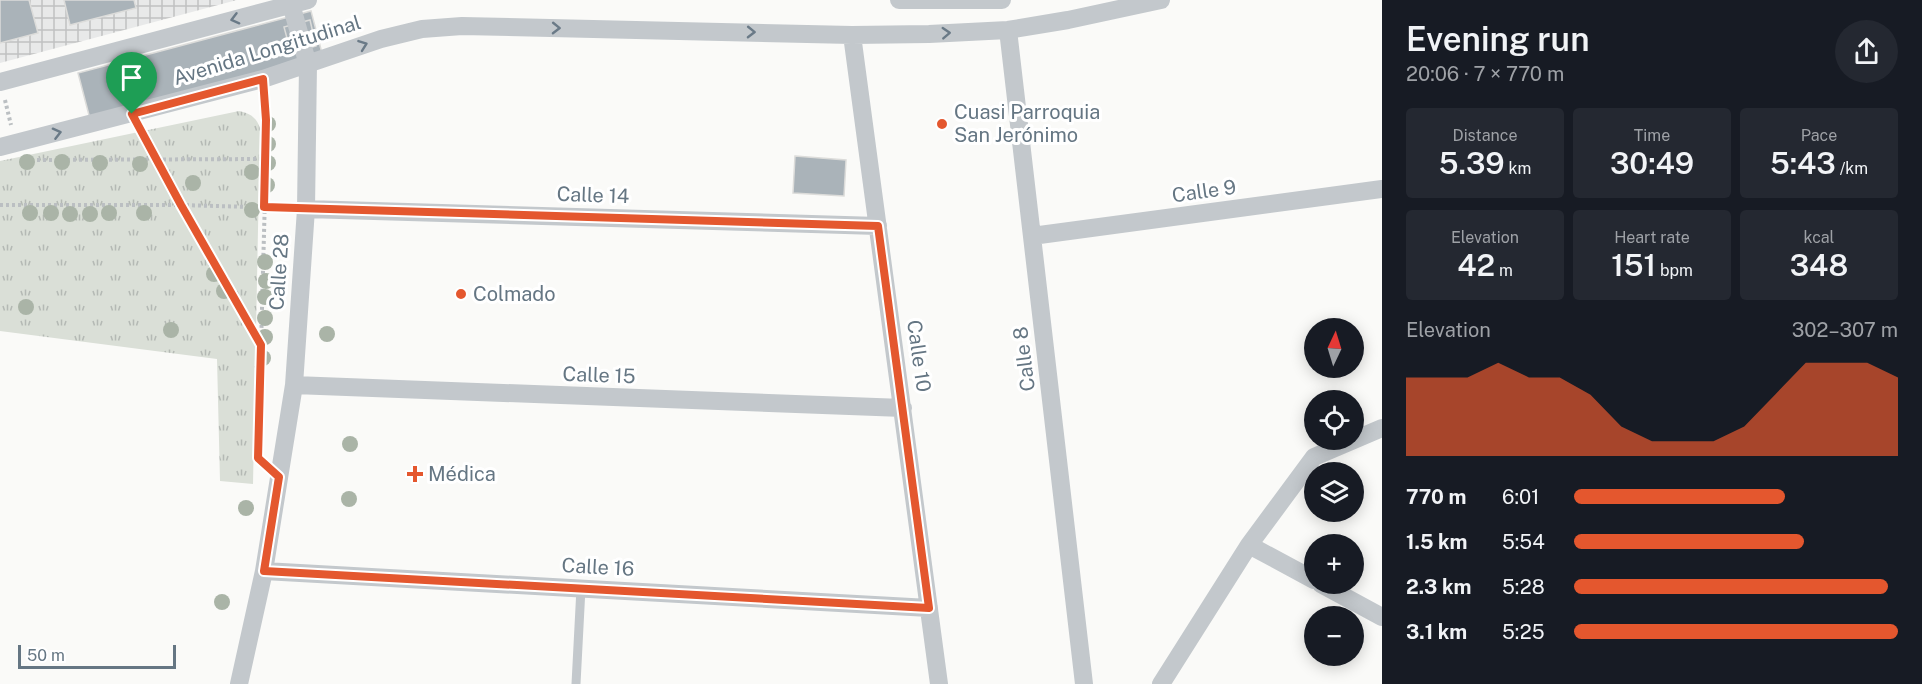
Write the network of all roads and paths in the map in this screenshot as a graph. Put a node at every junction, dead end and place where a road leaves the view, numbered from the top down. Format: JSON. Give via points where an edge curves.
{"nodes":[{"id":1,"x":898,"y":0,"type":"edge"},
{"id":2,"x":1002,"y":0,"type":"edge"},
{"id":3,"x":1161,"y":0,"type":"edge"},
{"id":4,"x":300,"y":2,"type":"edge"},
{"id":5,"x":1008,"y":30,"type":"junction"},
{"id":6,"x":852,"y":35,"type":"junction"},
{"id":7,"x":308,"y":65,"type":"junction"},
{"id":8,"x":263,"y":79,"type":"junction"},
{"id":9,"x":0,"y":82,"type":"edge"},
{"id":10,"x":132,"y":114,"type":"junction"},
{"id":11,"x":8,"y":145,"type":"edge"},
{"id":12,"x":266,"y":159,"type":"junction"},
{"id":13,"x":156,"y":160,"type":"junction"},
{"id":14,"x":1382,"y":189,"type":"edge"},
{"id":15,"x":0,"y":205,"type":"edge"},
{"id":16,"x":181,"y":205,"type":"junction"},
{"id":17,"x":264,"y":207,"type":"junction"},
{"id":18,"x":306,"y":209,"type":"junction"},
{"id":19,"x":878,"y":226,"type":"junction"},
{"id":20,"x":1032,"y":237,"type":"junction"},
{"id":21,"x":261,"y":345,"type":"junction"},
{"id":22,"x":294,"y":385,"type":"junction"},
{"id":23,"x":903,"y":408,"type":"junction"},
{"id":24,"x":1382,"y":428,"type":"edge"},
{"id":25,"x":279,"y":477,"type":"junction"},
{"id":26,"x":1249,"y":545,"type":"junction"},
{"id":27,"x":264,"y":571,"type":"junction"},
{"id":28,"x":1304,"y":575,"type":"edge"},
{"id":29,"x":580,"y":588,"type":"junction"},
{"id":30,"x":1339,"y":594,"type":"edge"},
{"id":31,"x":929,"y":608,"type":"junction"},
{"id":32,"x":1382,"y":617,"type":"edge"},
{"id":33,"x":239,"y":684,"type":"edge"},
{"id":34,"x":576,"y":684,"type":"edge"},
{"id":35,"x":939,"y":684,"type":"edge"},
{"id":36,"x":1084,"y":684,"type":"edge"},
{"id":37,"x":1161,"y":684,"type":"edge"}],
"edges":[{"from":1,"to":2,"type":"street"},
{"from":3,"to":5,"type":"street","name":"Avenida Longitudinal"},
{"from":4,"to":7,"type":"street","name":"Calle 28"},
{"from":4,"to":9,"type":"street","name":"Avenida Longitudinal","one_way":true},
{"from":6,"to":5,"type":"street","name":"Avenida Longitudinal","one_way":true},
{"from":5,"to":20,"type":"street","name":"Calle 8"},
{"from":7,"to":6,"type":"street","name":"Avenida Longitudinal","one_way":true,"via":[[381,39],[422,29],[462,26]]},
{"from":6,"to":19,"type":"street","name":"Calle 10"},
{"from":7,"to":8,"type":"street","name":"Avenida Longitudinal"},
{"from":7,"to":18,"type":"street","name":"Calle 28"},
{"from":8,"to":10,"type":"street","name":"Avenida Longitudinal"},
{"from":8,"to":12,"type":"path"},
{"from":9,"to":11,"type":"path"},
{"from":11,"to":10,"type":"street","name":"Avenida Longitudinal","one_way":true},
{"from":10,"to":13,"type":"path"},
{"from":11,"to":13,"type":"path","via":[[20,160]]},
{"from":12,"to":13,"type":"path"},
{"from":12,"to":17,"type":"path"},
{"from":13,"to":16,"type":"path"},
{"from":14,"to":20,"type":"street","name":"Calle 9"},
{"from":15,"to":16,"type":"path"},
{"from":16,"to":17,"type":"path"},
{"from":16,"to":21,"type":"path"},
{"from":17,"to":18,"type":"path"},
{"from":17,"to":21,"type":"path"},
{"from":18,"to":19,"type":"street","name":"Calle 14"},
{"from":18,"to":22,"type":"street","name":"Calle 28"},
{"from":19,"to":23,"type":"street","name":"Calle 10"},
{"from":20,"to":36,"type":"street","name":"Calle 8"},
{"from":21,"to":25,"type":"path","via":[[258,458]]},
{"from":22,"to":23,"type":"street","name":"Calle 15"},
{"from":22,"to":25,"type":"street","name":"Calle 28"},
{"from":23,"to":31,"type":"street","name":"Calle 10"},
{"from":24,"to":26,"type":"street","via":[[1314,457]]},
{"from":25,"to":27,"type":"street","name":"Calle 28"},
{"from":26,"to":28,"type":"street"},
{"from":26,"to":37,"type":"street"},
{"from":27,"to":29,"type":"street","name":"Calle 16"},
{"from":27,"to":33,"type":"street","name":"Calle 28"},
{"from":29,"to":31,"type":"street","name":"Calle 16"},
{"from":29,"to":34,"type":"lane"},
{"from":30,"to":32,"type":"street"},
{"from":31,"to":35,"type":"street","name":"Calle 10"}]}
